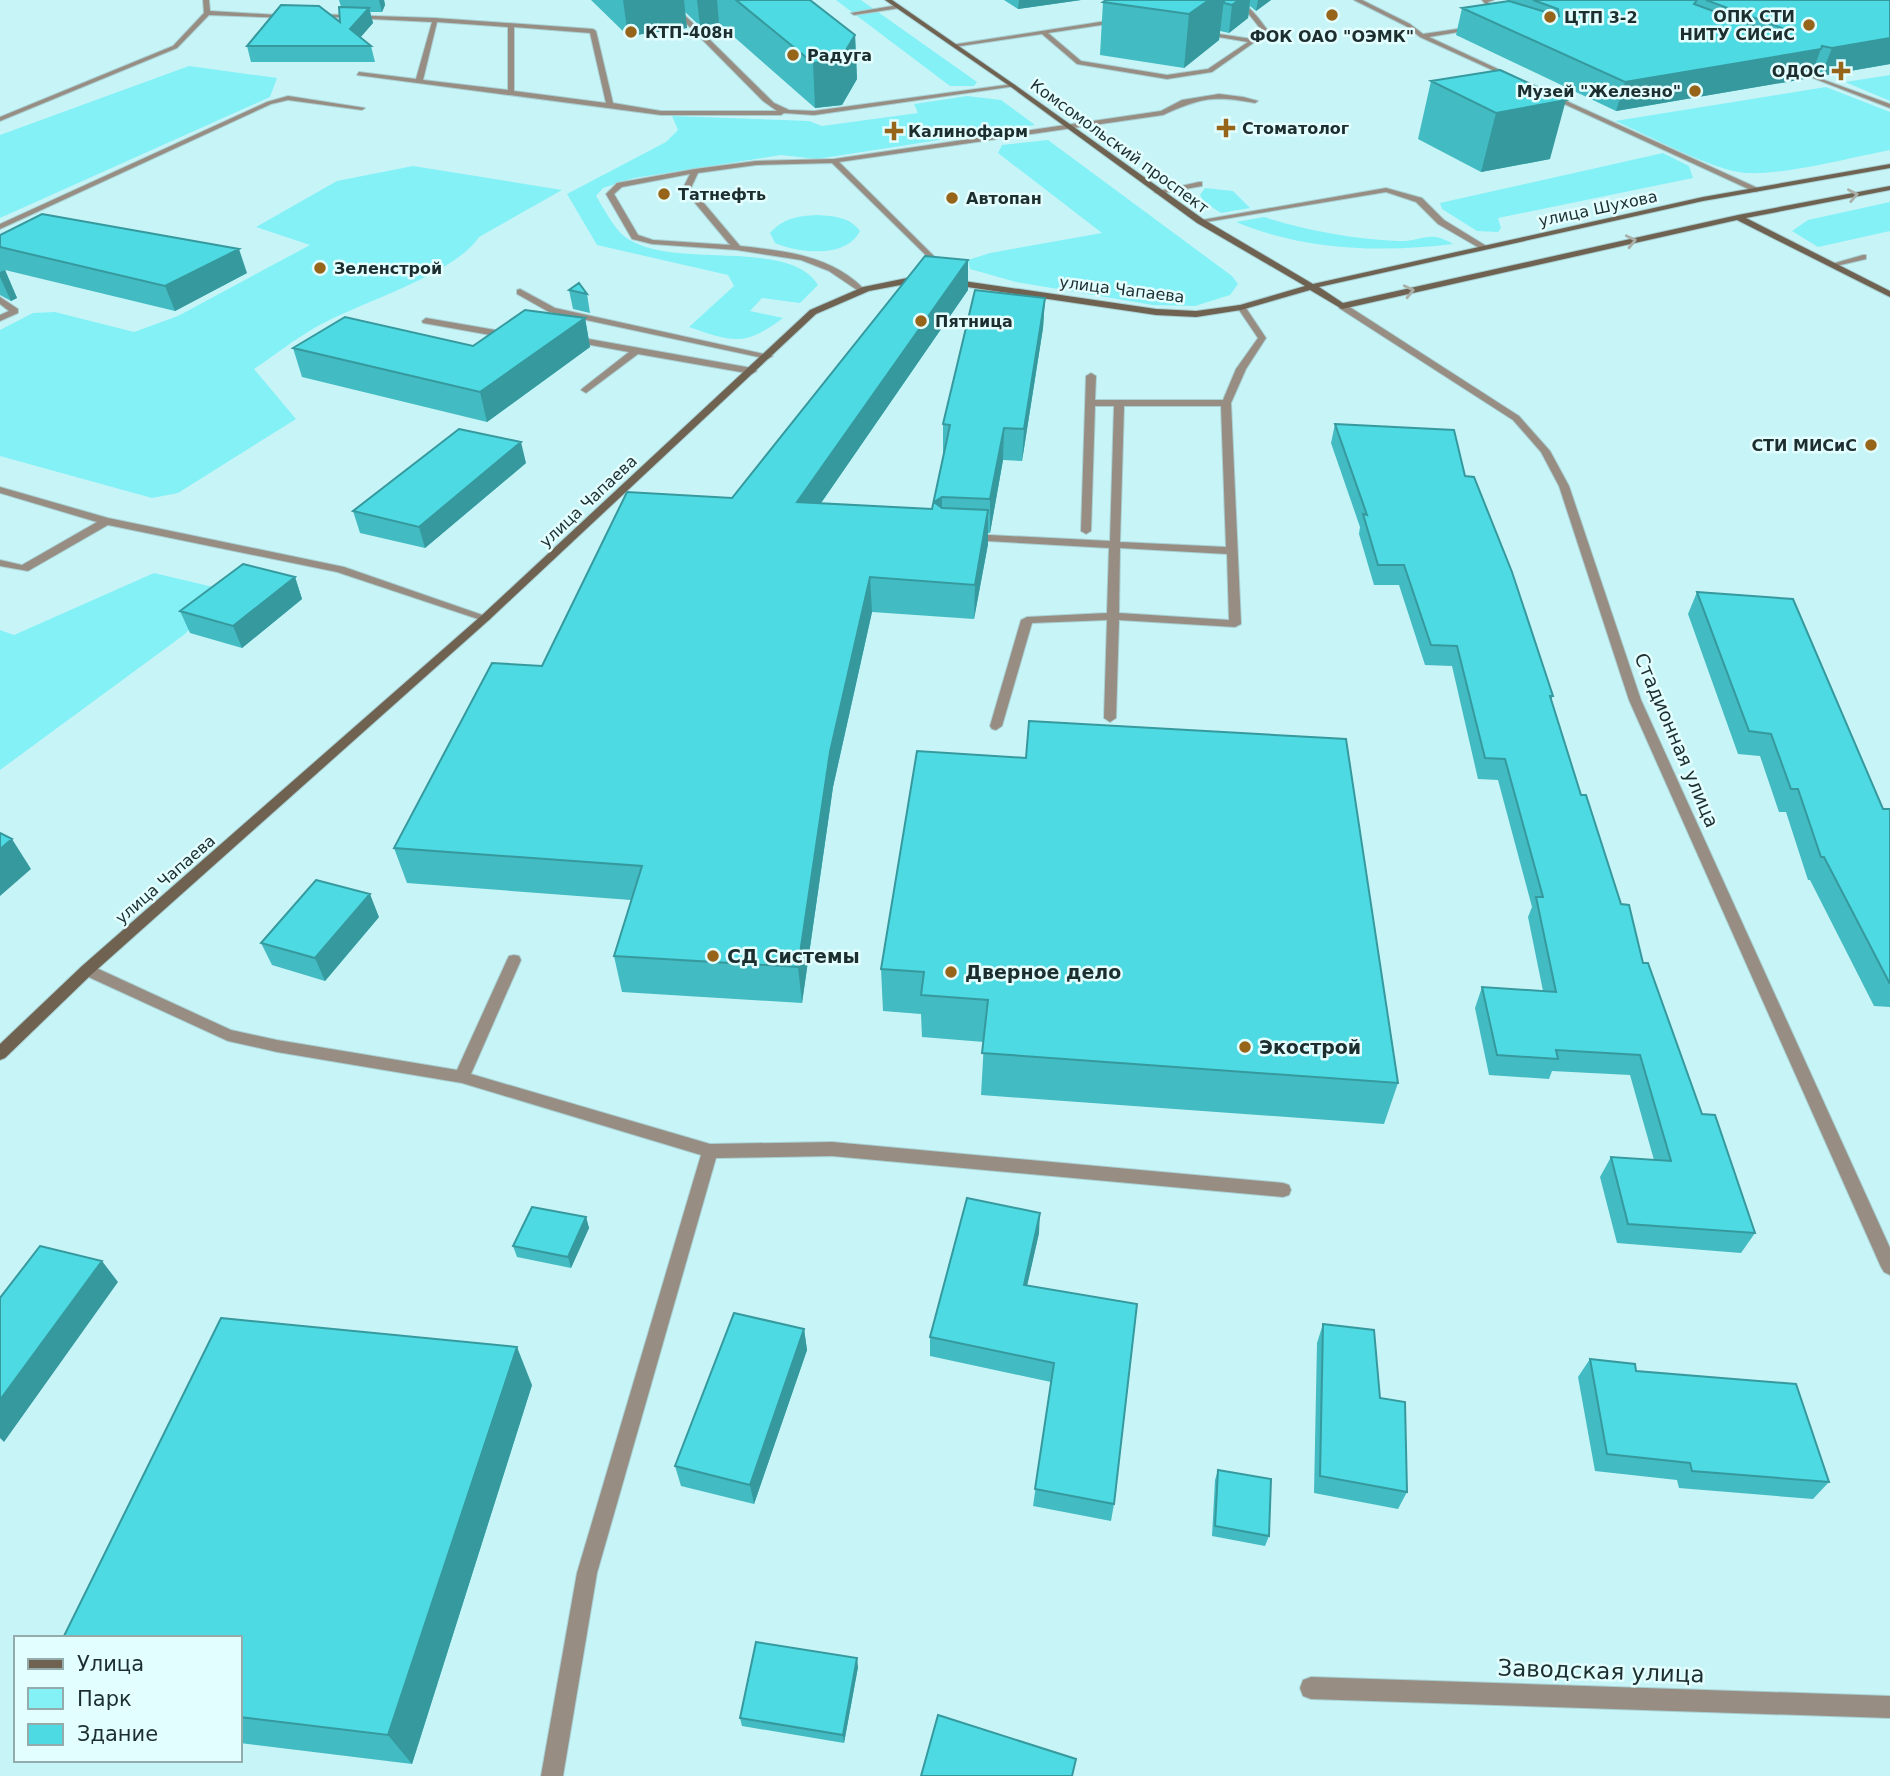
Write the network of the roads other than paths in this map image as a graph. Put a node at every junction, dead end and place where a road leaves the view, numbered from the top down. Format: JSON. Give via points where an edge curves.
{"nodes":[{"id":1,"x":206,"y":0,"type":"edge"},
{"id":2,"x":666,"y":0,"type":"edge"},
{"id":3,"x":888,"y":0,"type":"edge"},
{"id":4,"x":1232,"y":0,"type":"edge"},
{"id":5,"x":1357,"y":0,"type":"edge"},
{"id":6,"x":1491,"y":0,"type":"edge"},
{"id":7,"x":898,"y":7,"type":"junction"},
{"id":8,"x":206,"y":13,"type":"junction"},
{"id":9,"x":854,"y":13,"type":"dead end"},
{"id":10,"x":435,"y":20,"type":"junction"},
{"id":11,"x":1128,"y":22,"type":"dead end"},
{"id":12,"x":511,"y":25,"type":"junction"},
{"id":13,"x":1491,"y":25,"type":"edge"},
{"id":14,"x":1478,"y":27,"type":"edge"},
{"id":15,"x":731,"y":30,"type":"dead end"},
{"id":16,"x":1188,"y":30,"type":"dead end"},
{"id":17,"x":1044,"y":33,"type":"junction"},
{"id":18,"x":701,"y":34,"type":"junction"},
{"id":19,"x":1422,"y":36,"type":"junction"},
{"id":20,"x":1252,"y":41,"type":"junction"},
{"id":21,"x":954,"y":45,"type":"junction"},
{"id":22,"x":359,"y":74,"type":"edge"},
{"id":23,"x":1815,"y":77,"type":"edge"},
{"id":24,"x":419,"y":81,"type":"junction"},
{"id":25,"x":1522,"y":82,"type":"edge"},
{"id":26,"x":1013,"y":86,"type":"junction"},
{"id":27,"x":932,"y":88,"type":"dead end"},
{"id":28,"x":511,"y":93,"type":"junction"},
{"id":29,"x":940,"y":94,"type":"junction"},
{"id":30,"x":1546,"y":97,"type":"edge"},
{"id":31,"x":1255,"y":101,"type":"dead end"},
{"id":32,"x":610,"y":106,"type":"junction"},
{"id":33,"x":1890,"y":106,"type":"edge"},
{"id":34,"x":362,"y":108,"type":"dead end"},
{"id":35,"x":790,"y":113,"type":"junction"},
{"id":36,"x":0,"y":118,"type":"edge"},
{"id":37,"x":1068,"y":128,"type":"junction"},
{"id":38,"x":834,"y":161,"type":"junction"},
{"id":39,"x":1890,"y":166,"type":"edge"},
{"id":40,"x":695,"y":171,"type":"junction"},
{"id":41,"x":1199,"y":184,"type":"dead end"},
{"id":42,"x":687,"y":188,"type":"dead end"},
{"id":43,"x":1890,"y":188,"type":"edge"},
{"id":44,"x":1758,"y":190,"type":"junction"},
{"id":45,"x":1158,"y":192,"type":"junction"},
{"id":46,"x":694,"y":197,"type":"dead end"},
{"id":47,"x":1738,"y":217,"type":"junction"},
{"id":48,"x":1200,"y":221,"type":"junction"},
{"id":49,"x":0,"y":228,"type":"edge"},
{"id":50,"x":1484,"y":247,"type":"junction"},
{"id":51,"x":737,"y":248,"type":"junction"},
{"id":52,"x":1863,"y":257,"type":"dead end"},
{"id":53,"x":1832,"y":265,"type":"junction"},
{"id":54,"x":943,"y":281,"type":"junction"},
{"id":55,"x":1314,"y":286,"type":"junction"},
{"id":56,"x":860,"y":289,"type":"junction"},
{"id":57,"x":520,"y":292,"type":"dead end"},
{"id":58,"x":1890,"y":294,"type":"edge"},
{"id":59,"x":0,"y":299,"type":"edge"},
{"id":60,"x":1342,"y":306,"type":"junction"},
{"id":61,"x":1241,"y":307,"type":"junction"},
{"id":62,"x":0,"y":318,"type":"edge"},
{"id":63,"x":426,"y":321,"type":"dead end"},
{"id":64,"x":514,"y":334,"type":"edge"},
{"id":65,"x":564,"y":337,"type":"edge"},
{"id":66,"x":636,"y":351,"type":"junction"},
{"id":67,"x":768,"y":356,"type":"junction"},
{"id":68,"x":752,"y":371,"type":"junction"},
{"id":69,"x":1091,"y":376,"type":"dead end"},
{"id":70,"x":586,"y":390,"type":"dead end"},
{"id":71,"x":1090,"y":403,"type":"junction"},
{"id":72,"x":1119,"y":403,"type":"junction"},
{"id":73,"x":1226,"y":403,"type":"junction"},
{"id":74,"x":0,"y":490,"type":"edge"},
{"id":75,"x":106,"y":521,"type":"junction"},
{"id":76,"x":1086,"y":531,"type":"dead end"},
{"id":77,"x":955,"y":537,"type":"edge"},
{"id":78,"x":1114,"y":545,"type":"junction"},
{"id":79,"x":1231,"y":551,"type":"junction"},
{"id":80,"x":0,"y":563,"type":"edge"},
{"id":81,"x":1112,"y":615,"type":"junction"},
{"id":82,"x":485,"y":618,"type":"junction"},
{"id":83,"x":1110,"y":719,"type":"dead end"},
{"id":84,"x":996,"y":726,"type":"dead end"},
{"id":85,"x":514,"y":960,"type":"dead end"},
{"id":86,"x":87,"y":970,"type":"junction"},
{"id":87,"x":0,"y":1054,"type":"edge"},
{"id":88,"x":462,"y":1077,"type":"junction"},
{"id":89,"x":710,"y":1150,"type":"junction"},
{"id":90,"x":1283,"y":1190,"type":"dead end"},
{"id":91,"x":1890,"y":1267,"type":"edge"},
{"id":92,"x":1311,"y":1688,"type":"dead end"},
{"id":93,"x":1890,"y":1707,"type":"edge"},
{"id":94,"x":552,"y":1776,"type":"edge"}],
"edges":[{"from":1,"to":8,"type":"street"},
{"from":2,"to":18,"type":"street"},
{"from":3,"to":7,"type":"main road","name":"Комсомольский проспект"},
{"from":4,"to":20,"type":"street","via":[[1246,7],[1266,32]]},
{"from":5,"to":19,"type":"street"},
{"from":6,"to":13,"type":"street","via":[[1484,1],[1504,23]]},
{"from":7,"to":9,"type":"street"},
{"from":7,"to":21,"type":"main road","name":"Комсомольский проспект"},
{"from":8,"to":10,"type":"street"},
{"from":8,"to":36,"type":"street","via":[[175,47]]},
{"from":10,"to":12,"type":"street"},
{"from":10,"to":24,"type":"street"},
{"from":11,"to":17,"type":"street"},
{"from":12,"to":28,"type":"street"},
{"from":12,"to":32,"type":"street","via":[[593,31]]},
{"from":14,"to":19,"type":"street"},
{"from":15,"to":18,"type":"street"},
{"from":16,"to":20,"type":"street"},
{"from":17,"to":20,"type":"street","via":[[1079,63],[1167,77],[1210,71]]},
{"from":17,"to":21,"type":"street"},
{"from":18,"to":35,"type":"street","via":[[772,108]]},
{"from":19,"to":25,"type":"street"},
{"from":21,"to":26,"type":"main road","name":"Комсомольский проспект"},
{"from":22,"to":24,"type":"street"},
{"from":23,"to":33,"type":"street"},
{"from":24,"to":28,"type":"street"},
{"from":26,"to":29,"type":"street"},
{"from":26,"to":37,"type":"main road","name":"Комсомольский проспект"},
{"from":27,"to":29,"type":"street"},
{"from":28,"to":32,"type":"street"},
{"from":29,"to":35,"type":"street"},
{"from":30,"to":44,"type":"street"},
{"from":31,"to":37,"type":"street","via":[[1228,95],[1179,101],[1163,113]]},
{"from":32,"to":35,"type":"street","via":[[661,113]]},
{"from":34,"to":49,"type":"street","via":[[288,98],[269,103]]},
{"from":37,"to":38,"type":"street"},
{"from":37,"to":45,"type":"main road","name":"Комсомольский проспект"},
{"from":38,"to":40,"type":"street","via":[[756,163]]},
{"from":38,"to":54,"type":"street"},
{"from":39,"to":44,"type":"main road","name":"улица Шухова"},
{"from":40,"to":42,"type":"street"},
{"from":40,"to":51,"type":"street","via":[[620,185],[610,194],[635,237]]},
{"from":41,"to":45,"type":"street"},
{"from":47,"to":43,"type":"main road","one_way":true},
{"from":44,"to":50,"type":"main road","name":"улица Шухова"},
{"from":45,"to":48,"type":"main road","name":"Комсомольский проспект"},
{"from":46,"to":51,"type":"street"},
{"from":47,"to":53,"type":"main road"},
{"from":60,"to":47,"type":"main road","one_way":true},
{"from":48,"to":50,"type":"street","via":[[1386,190],[1419,200],[1441,222]]},
{"from":48,"to":55,"type":"main road","name":"Комсомольский проспект"},
{"from":50,"to":55,"type":"main road","name":"улица Шухова"},
{"from":51,"to":56,"type":"street","via":[[811,260],[842,272]]},
{"from":52,"to":53,"type":"street"},
{"from":53,"to":58,"type":"main road"},
{"from":54,"to":56,"type":"main road","name":"улица Чапаева"},
{"from":54,"to":61,"type":"main road","name":"улица Чапаева","via":[[1156,312],[1196,314]]},
{"from":55,"to":60,"type":"main road","name":"Комсомольский проспект"},
{"from":55,"to":61,"type":"main road","name":"улица Чапаева"},
{"from":56,"to":67,"type":"main road","name":"улица Чапаева","via":[[813,312]]},
{"from":57,"to":67,"type":"street","via":[[552,310]]},
{"from":59,"to":62,"type":"street","via":[[15,311]]},
{"from":60,"to":91,"type":"street","name":"Стадионная улица","via":[[1516,418],[1545,451],[1564,486],[1635,700]]},
{"from":61,"to":73,"type":"street","via":[[1262,338]]},
{"from":63,"to":64,"type":"street","via":[[502,336]]},
{"from":65,"to":66,"type":"street"},
{"from":66,"to":68,"type":"street"},
{"from":66,"to":70,"type":"street"},
{"from":67,"to":68,"type":"main road","name":"улица Чапаева"},
{"from":68,"to":82,"type":"main road","name":"улица Чапаева"},
{"from":69,"to":71,"type":"street"},
{"from":71,"to":72,"type":"street"},
{"from":71,"to":76,"type":"street"},
{"from":72,"to":73,"type":"street"},
{"from":72,"to":78,"type":"street"},
{"from":73,"to":79,"type":"street"},
{"from":74,"to":75,"type":"street"},
{"from":75,"to":80,"type":"street","via":[[24,569]]},
{"from":75,"to":82,"type":"street","via":[[340,569]]},
{"from":77,"to":78,"type":"street"},
{"from":78,"to":79,"type":"street"},
{"from":78,"to":81,"type":"street"},
{"from":79,"to":81,"type":"street","via":[[1235,624]]},
{"from":81,"to":83,"type":"street"},
{"from":81,"to":84,"type":"street","via":[[1027,620]]},
{"from":82,"to":86,"type":"main road","name":"улица Чапаева"},
{"from":85,"to":88,"type":"street"},
{"from":86,"to":87,"type":"main road","name":"улица Чапаева"},
{"from":86,"to":88,"type":"street","via":[[228,1035]]},
{"from":88,"to":89,"type":"street"},
{"from":89,"to":90,"type":"street","via":[[832,1149]]},
{"from":89,"to":94,"type":"street","via":[[587,1573]]},
{"from":92,"to":93,"type":"street","name":"Заводская улица"}]}
